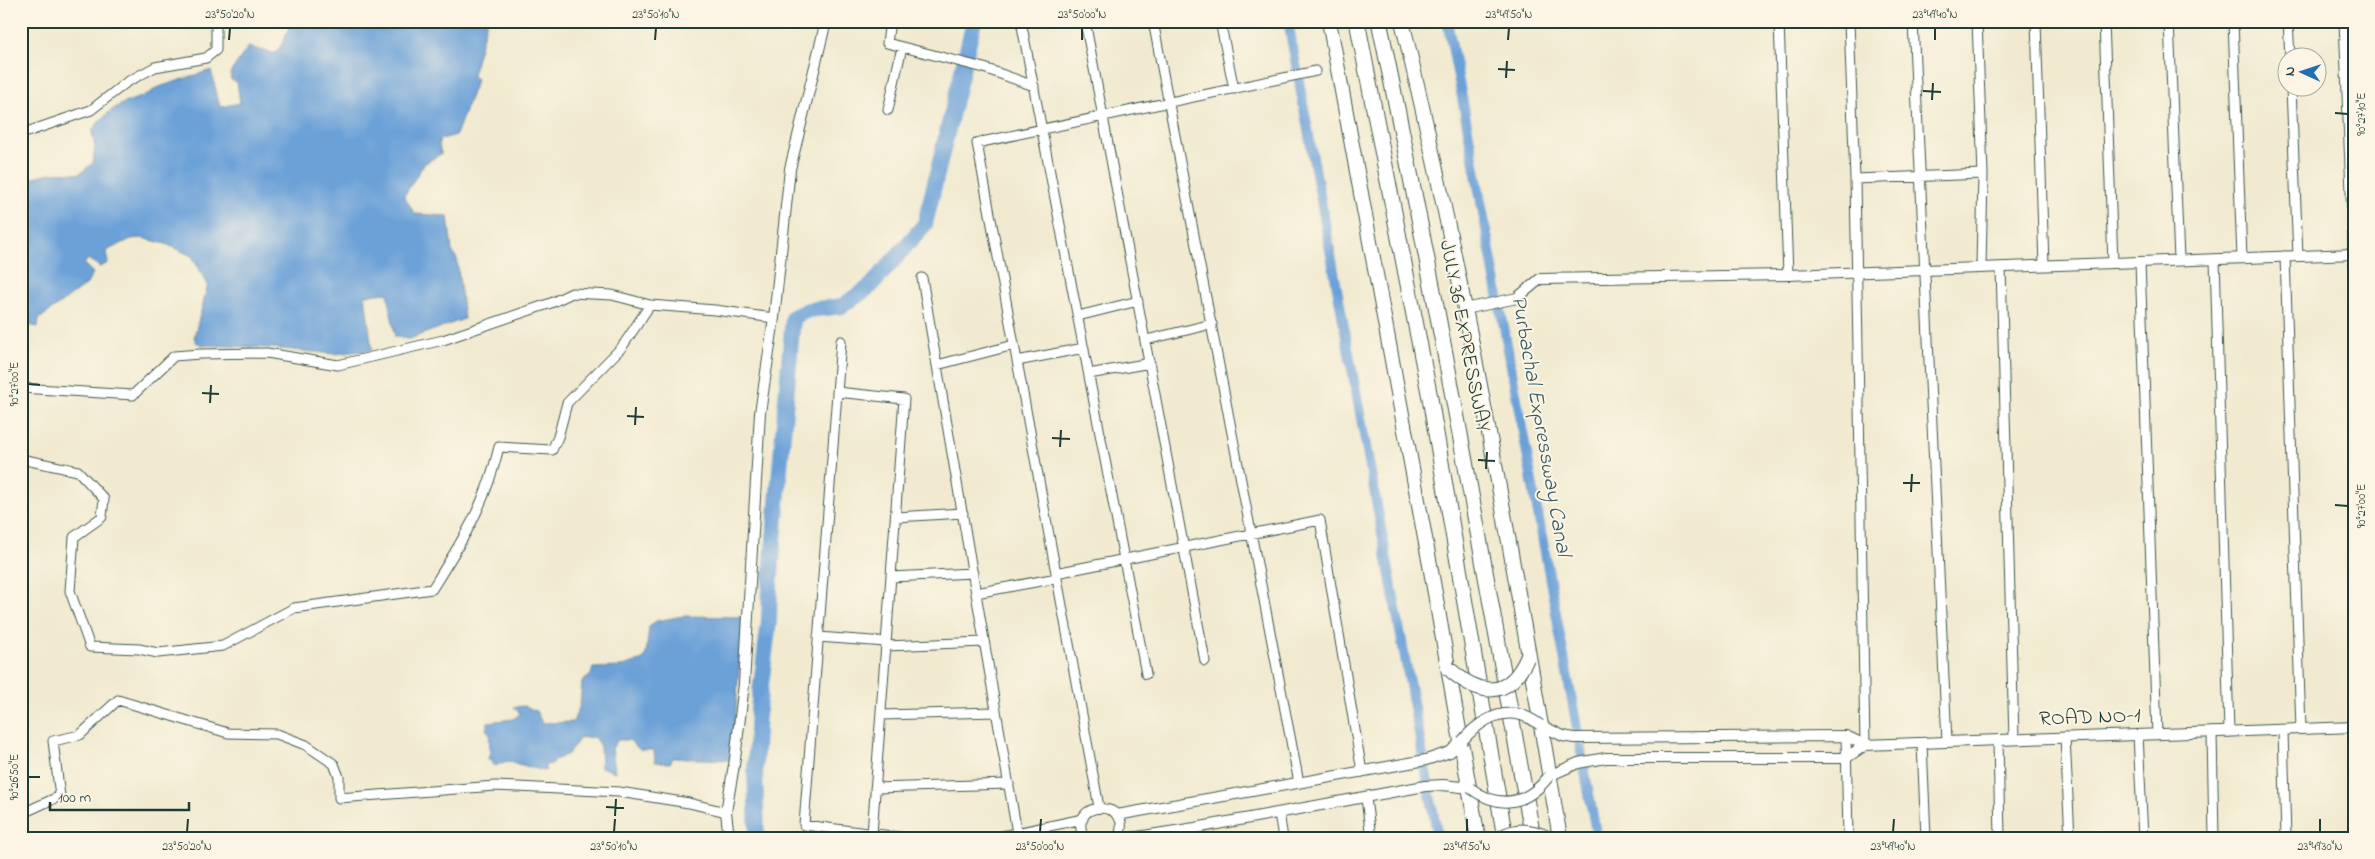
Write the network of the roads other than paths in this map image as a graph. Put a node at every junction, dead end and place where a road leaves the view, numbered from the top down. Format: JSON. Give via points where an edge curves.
{"nodes":[{"id":1,"x":216,"y":21,"type":"edge"},
{"id":2,"x":826,"y":21,"type":"edge"},
{"id":3,"x":890,"y":21,"type":"edge"},
{"id":4,"x":1016,"y":21,"type":"edge"},
{"id":5,"x":1021,"y":21,"type":"edge"},
{"id":6,"x":1085,"y":21,"type":"edge"},
{"id":7,"x":1153,"y":21,"type":"edge"},
{"id":8,"x":1220,"y":21,"type":"edge"},
{"id":9,"x":1329,"y":21,"type":"edge"},
{"id":10,"x":1357,"y":21,"type":"edge"},
{"id":11,"x":1379,"y":21,"type":"edge"},
{"id":12,"x":1402,"y":21,"type":"edge"},
{"id":13,"x":1779,"y":21,"type":"edge"},
{"id":14,"x":1849,"y":21,"type":"edge"},
{"id":15,"x":1913,"y":21,"type":"edge"},
{"id":16,"x":1977,"y":21,"type":"edge"},
{"id":17,"x":2036,"y":21,"type":"edge"},
{"id":18,"x":2104,"y":21,"type":"edge"},
{"id":19,"x":2169,"y":21,"type":"edge"},
{"id":20,"x":2233,"y":21,"type":"edge"},
{"id":21,"x":2288,"y":21,"type":"edge"},
{"id":22,"x":2344,"y":21,"type":"edge"},
{"id":23,"x":902,"y":48,"type":"junction"},
{"id":24,"x":2289,"y":48,"type":"edge"},
{"id":25,"x":1316,"y":71,"type":"dead end"},
{"id":26,"x":1034,"y":86,"type":"junction"},
{"id":27,"x":1234,"y":89,"type":"junction"},
{"id":28,"x":2291,"y":98,"type":"edge"},
{"id":29,"x":1170,"y":103,"type":"junction"},
{"id":30,"x":888,"y":110,"type":"dead end"},
{"id":31,"x":1104,"y":117,"type":"junction"},
{"id":32,"x":1039,"y":129,"type":"junction"},
{"id":33,"x":21,"y":134,"type":"edge"},
{"id":34,"x":1983,"y":174,"type":"junction"},
{"id":35,"x":1919,"y":176,"type":"junction"},
{"id":36,"x":1855,"y":179,"type":"junction"},
{"id":37,"x":2354,"y":254,"type":"edge"},
{"id":38,"x":2285,"y":256,"type":"junction"},
{"id":39,"x":2298,"y":256,"type":"junction"},
{"id":40,"x":2242,"y":258,"type":"junction"},
{"id":41,"x":2215,"y":259,"type":"junction"},
{"id":42,"x":2179,"y":260,"type":"junction"},
{"id":43,"x":2140,"y":262,"type":"junction"},
{"id":44,"x":2113,"y":263,"type":"junction"},
{"id":45,"x":2354,"y":265,"type":"edge"},
{"id":46,"x":2044,"y":266,"type":"junction"},
{"id":47,"x":2001,"y":267,"type":"junction"},
{"id":48,"x":1981,"y":268,"type":"junction"},
{"id":49,"x":1923,"y":270,"type":"junction"},
{"id":50,"x":1856,"y":273,"type":"junction"},
{"id":51,"x":1788,"y":275,"type":"junction"},
{"id":52,"x":922,"y":278,"type":"dead end"},
{"id":53,"x":1138,"y":301,"type":"junction"},
{"id":54,"x":650,"y":305,"type":"junction"},
{"id":55,"x":1465,"y":309,"type":"junction"},
{"id":56,"x":1078,"y":316,"type":"junction"},
{"id":57,"x":774,"y":318,"type":"junction"},
{"id":58,"x":1212,"y":324,"type":"junction"},
{"id":59,"x":1146,"y":340,"type":"junction"},
{"id":60,"x":841,"y":341,"type":"dead end"},
{"id":61,"x":1014,"y":344,"type":"junction"},
{"id":62,"x":1084,"y":348,"type":"junction"},
{"id":63,"x":1017,"y":361,"type":"junction"},
{"id":64,"x":1150,"y":363,"type":"junction"},
{"id":65,"x":937,"y":365,"type":"junction"},
{"id":66,"x":1089,"y":374,"type":"junction"},
{"id":67,"x":21,"y":388,"type":"edge"},
{"id":68,"x":837,"y":392,"type":"junction"},
{"id":69,"x":21,"y":459,"type":"edge"},
{"id":70,"x":962,"y":513,"type":"junction"},
{"id":71,"x":896,"y":517,"type":"junction"},
{"id":72,"x":1252,"y":533,"type":"junction"},
{"id":73,"x":1184,"y":548,"type":"junction"},
{"id":74,"x":1124,"y":559,"type":"junction"},
{"id":75,"x":973,"y":573,"type":"junction"},
{"id":76,"x":1056,"y":575,"type":"junction"},
{"id":77,"x":891,"y":577,"type":"junction"},
{"id":78,"x":976,"y":593,"type":"junction"},
{"id":79,"x":818,"y":637,"type":"junction"},
{"id":80,"x":984,"y":642,"type":"junction"},
{"id":81,"x":886,"y":644,"type":"junction"},
{"id":82,"x":1528,"y":656,"type":"junction"},
{"id":83,"x":1206,"y":661,"type":"dead end"},
{"id":84,"x":1448,"y":668,"type":"junction"},
{"id":85,"x":1146,"y":674,"type":"dead end"},
{"id":86,"x":996,"y":712,"type":"junction"},
{"id":87,"x":880,"y":715,"type":"junction"},
{"id":88,"x":1540,"y":725,"type":"junction"},
{"id":89,"x":2354,"y":727,"type":"edge"},
{"id":90,"x":2301,"y":729,"type":"junction"},
{"id":91,"x":2283,"y":730,"type":"junction"},
{"id":92,"x":2212,"y":732,"type":"junction"},
{"id":93,"x":2229,"y":732,"type":"junction"},
{"id":94,"x":2157,"y":734,"type":"junction"},
{"id":95,"x":2138,"y":735,"type":"junction"},
{"id":96,"x":1846,"y":736,"type":"junction"},
{"id":97,"x":2065,"y":738,"type":"junction"},
{"id":98,"x":1998,"y":740,"type":"junction"},
{"id":99,"x":2014,"y":740,"type":"junction"},
{"id":100,"x":1462,"y":741,"type":"junction"},
{"id":101,"x":1947,"y":742,"type":"junction"},
{"id":102,"x":1922,"y":743,"type":"junction"},
{"id":103,"x":1865,"y":745,"type":"junction"},
{"id":104,"x":1846,"y":758,"type":"junction"},
{"id":105,"x":1362,"y":772,"type":"junction"},
{"id":106,"x":1549,"y":776,"type":"junction"},
{"id":107,"x":1299,"y":783,"type":"junction"},
{"id":108,"x":1009,"y":784,"type":"junction"},
{"id":109,"x":875,"y":788,"type":"junction"},
{"id":110,"x":1470,"y":788,"type":"junction"},
{"id":111,"x":1366,"y":798,"type":"junction"},
{"id":112,"x":1099,"y":808,"type":"junction"},
{"id":113,"x":726,"y":812,"type":"junction"},
{"id":114,"x":1279,"y":813,"type":"junction"},
{"id":115,"x":21,"y":814,"type":"edge"},
{"id":116,"x":1117,"y":816,"type":"junction"},
{"id":117,"x":1083,"y":819,"type":"junction"},
{"id":118,"x":1017,"y":833,"type":"junction"},
{"id":119,"x":1196,"y":833,"type":"edge"},
{"id":120,"x":872,"y":834,"type":"junction"},
{"id":121,"x":729,"y":838,"type":"edge"},
{"id":122,"x":907,"y":838,"type":"edge"},
{"id":123,"x":992,"y":838,"type":"edge"},
{"id":124,"x":1084,"y":838,"type":"edge"},
{"id":125,"x":1118,"y":838,"type":"edge"},
{"id":126,"x":1131,"y":838,"type":"edge"},
{"id":127,"x":1283,"y":838,"type":"edge"},
{"id":128,"x":1371,"y":838,"type":"edge"},
{"id":129,"x":1478,"y":838,"type":"edge"},
{"id":130,"x":1501,"y":838,"type":"edge"},
{"id":131,"x":1505,"y":838,"type":"edge"},
{"id":132,"x":1533,"y":838,"type":"edge"},
{"id":133,"x":1547,"y":838,"type":"edge"},
{"id":134,"x":1560,"y":838,"type":"edge"},
{"id":135,"x":1848,"y":838,"type":"edge"},
{"id":136,"x":1926,"y":838,"type":"edge"},
{"id":137,"x":2000,"y":838,"type":"edge"},
{"id":138,"x":2070,"y":838,"type":"edge"},
{"id":139,"x":2143,"y":838,"type":"edge"},
{"id":140,"x":2214,"y":838,"type":"edge"},
{"id":141,"x":2286,"y":838,"type":"edge"}],
"edges":[{"from":1,"to":33,"type":"street","via":[[216,50],[206,58],[155,67],[127,82],[91,110]]},
{"from":2,"to":57,"type":"street","via":[[790,169]]},
{"from":3,"to":23,"type":"street","via":[[887,43]]},
{"from":4,"to":32,"type":"street"},
{"from":5,"to":26,"type":"street"},
{"from":6,"to":31,"type":"street"},
{"from":7,"to":29,"type":"street"},
{"from":8,"to":27,"type":"street"},
{"from":9,"to":84,"type":"main road"},
{"from":10,"to":131,"type":"highway","via":[[1430,398]]},
{"from":11,"to":132,"type":"highway","name":"JULY 36 EXPRESSWAY","via":[[1454,394]]},
{"from":12,"to":55,"type":"main road","via":[[1427,123]]},
{"from":13,"to":51,"type":"street"},
{"from":14,"to":36,"type":"street"},
{"from":15,"to":35,"type":"street"},
{"from":16,"to":34,"type":"street"},
{"from":17,"to":46,"type":"street"},
{"from":18,"to":44,"type":"street"},
{"from":19,"to":42,"type":"street"},
{"from":20,"to":40,"type":"street"},
{"from":21,"to":24,"type":"street"},
{"from":22,"to":37,"type":"street"},
{"from":23,"to":26,"type":"street","via":[[984,68]]},
{"from":23,"to":30,"type":"street"},
{"from":25,"to":27,"type":"street"},
{"from":26,"to":32,"type":"street"},
{"from":27,"to":29,"type":"street"},
{"from":28,"to":39,"type":"street"},
{"from":29,"to":31,"type":"street"},
{"from":29,"to":58,"type":"street"},
{"from":31,"to":32,"type":"street"},
{"from":31,"to":53,"type":"street"},
{"from":32,"to":56,"type":"street"},
{"from":32,"to":61,"type":"street","via":[[977,144]]},
{"from":34,"to":35,"type":"street"},
{"from":34,"to":48,"type":"street"},
{"from":35,"to":36,"type":"street"},
{"from":35,"to":49,"type":"street"},
{"from":36,"to":50,"type":"street"},
{"from":37,"to":39,"type":"street"},
{"from":37,"to":45,"type":"street"},
{"from":38,"to":39,"type":"street"},
{"from":38,"to":40,"type":"street"},
{"from":38,"to":90,"type":"street"},
{"from":40,"to":41,"type":"street"},
{"from":41,"to":42,"type":"street"},
{"from":41,"to":93,"type":"street"},
{"from":42,"to":43,"type":"street"},
{"from":43,"to":44,"type":"street"},
{"from":43,"to":94,"type":"street"},
{"from":44,"to":46,"type":"street"},
{"from":46,"to":47,"type":"street"},
{"from":47,"to":48,"type":"street"},
{"from":47,"to":99,"type":"street"},
{"from":48,"to":49,"type":"street"},
{"from":49,"to":50,"type":"street"},
{"from":49,"to":101,"type":"street"},
{"from":50,"to":51,"type":"street"},
{"from":50,"to":103,"type":"street"},
{"from":51,"to":55,"type":"street","via":[[1540,279],[1517,298]]},
{"from":52,"to":65,"type":"street"},
{"from":53,"to":56,"type":"street"},
{"from":53,"to":59,"type":"street"},
{"from":54,"to":57,"type":"street"},
{"from":54,"to":67,"type":"street","via":[[612,295],[572,293],[442,340],[338,365],[267,353],[200,354],[174,356],[133,395]]},
{"from":54,"to":69,"type":"street","via":[[622,347],[567,403],[552,450],[499,447],[483,503],[432,589],[294,608],[223,646],[158,653],[90,647],[70,591],[74,537],[102,517],[104,499],[78,471]]},
{"from":55,"to":82,"type":"main road"},
{"from":56,"to":62,"type":"street"},
{"from":57,"to":113,"type":"street","via":[[760,413],[744,684]]},
{"from":58,"to":59,"type":"street"},
{"from":58,"to":72,"type":"street"},
{"from":59,"to":64,"type":"street"},
{"from":60,"to":68,"type":"street"},
{"from":61,"to":63,"type":"street"},
{"from":61,"to":65,"type":"street"},
{"from":62,"to":63,"type":"street"},
{"from":62,"to":66,"type":"street"},
{"from":63,"to":76,"type":"street"},
{"from":64,"to":66,"type":"street"},
{"from":64,"to":73,"type":"street"},
{"from":65,"to":70,"type":"street"},
{"from":66,"to":74,"type":"street"},
{"from":68,"to":71,"type":"street","via":[[904,399]]},
{"from":68,"to":79,"type":"street"},
{"from":70,"to":71,"type":"street"},
{"from":70,"to":75,"type":"street"},
{"from":71,"to":77,"type":"street"},
{"from":72,"to":73,"type":"street"},
{"from":72,"to":105,"type":"street","via":[[1320,520]]},
{"from":72,"to":107,"type":"street"},
{"from":73,"to":74,"type":"street"},
{"from":73,"to":83,"type":"street"},
{"from":74,"to":76,"type":"street"},
{"from":74,"to":85,"type":"street"},
{"from":75,"to":77,"type":"street"},
{"from":75,"to":78,"type":"street"},
{"from":76,"to":78,"type":"street"},
{"from":76,"to":112,"type":"street"},
{"from":77,"to":81,"type":"street"},
{"from":78,"to":80,"type":"street"},
{"from":79,"to":81,"type":"street"},
{"from":79,"to":120,"type":"street","via":[[804,824]]},
{"from":80,"to":81,"type":"street"},
{"from":80,"to":86,"type":"street"},
{"from":81,"to":87,"type":"street"},
{"from":82,"to":84,"type":"main road","bridge":true,"via":[[1514,680],[1491,689],[1476,688]]},
{"from":82,"to":88,"type":"main road"},
{"from":84,"to":100,"type":"main road"},
{"from":86,"to":87,"type":"street"},
{"from":86,"to":108,"type":"street"},
{"from":87,"to":109,"type":"street"},
{"from":88,"to":96,"type":"street","via":[[1563,736]]},
{"from":88,"to":100,"type":"street","bridge":true,"via":[[1524,716],[1499,715],[1481,722]]},
{"from":88,"to":106,"type":"main road"},
{"from":89,"to":90,"type":"street","name":"ROAD NO-1"},
{"from":90,"to":91,"type":"street","name":"ROAD NO-1"},
{"from":91,"to":93,"type":"street","name":"ROAD NO-1"},
{"from":91,"to":141,"type":"street"},
{"from":92,"to":93,"type":"street","name":"ROAD NO-1"},
{"from":92,"to":94,"type":"street","name":"ROAD NO-1"},
{"from":92,"to":140,"type":"street"},
{"from":94,"to":95,"type":"street","name":"ROAD NO-1"},
{"from":95,"to":97,"type":"street","name":"ROAD NO-1"},
{"from":95,"to":139,"type":"street"},
{"from":96,"to":103,"type":"street"},
{"from":96,"to":104,"type":"street"},
{"from":97,"to":99,"type":"street","name":"ROAD NO-1"},
{"from":97,"to":138,"type":"street"},
{"from":98,"to":99,"type":"street","name":"ROAD NO-1"},
{"from":98,"to":101,"type":"street","name":"ROAD NO-1"},
{"from":98,"to":137,"type":"street"},
{"from":100,"to":105,"type":"street","via":[[1444,754]]},
{"from":100,"to":110,"type":"main road"},
{"from":101,"to":102,"type":"street","name":"ROAD NO-1"},
{"from":102,"to":103,"type":"street","name":"ROAD NO-1"},
{"from":102,"to":136,"type":"street"},
{"from":103,"to":104,"type":"street"},
{"from":104,"to":106,"type":"street","via":[[1606,758],[1578,764]]},
{"from":104,"to":135,"type":"street"},
{"from":105,"to":107,"type":"street"},
{"from":106,"to":110,"type":"street","bridge":true,"via":[[1536,791],[1507,802],[1490,799]]},
{"from":106,"to":134,"type":"main road"},
{"from":107,"to":116,"type":"street"},
{"from":108,"to":109,"type":"street"},
{"from":108,"to":118,"type":"street"},
{"from":109,"to":120,"type":"street"},
{"from":110,"to":111,"type":"street","via":[[1443,784]]},
{"from":110,"to":129,"type":"main road"},
{"from":111,"to":114,"type":"street"},
{"from":111,"to":128,"type":"street"},
{"from":112,"to":116,"type":"street","via":[[1109,809]]},
{"from":112,"to":117,"type":"street","via":[[1089,811]]},
{"from":113,"to":115,"type":"street","via":[[619,792],[495,786],[339,798],[339,777],[334,764],[306,745],[277,734],[228,733],[118,700],[80,735],[54,741],[60,796]]},
{"from":113,"to":121,"type":"street"},
{"from":114,"to":119,"type":"street"},
{"from":114,"to":127,"type":"street"},
{"from":116,"to":125,"type":"street","via":[[1121,825]]},
{"from":117,"to":118,"type":"street"},
{"from":117,"to":124,"type":"street","via":[[1081,830]]},
{"from":118,"to":123,"type":"street"},
{"from":119,"to":126,"type":"street"},
{"from":120,"to":122,"type":"street"},
{"from":130,"to":133,"type":"main road","bridge":true,"via":[[1523,831]]}]}
